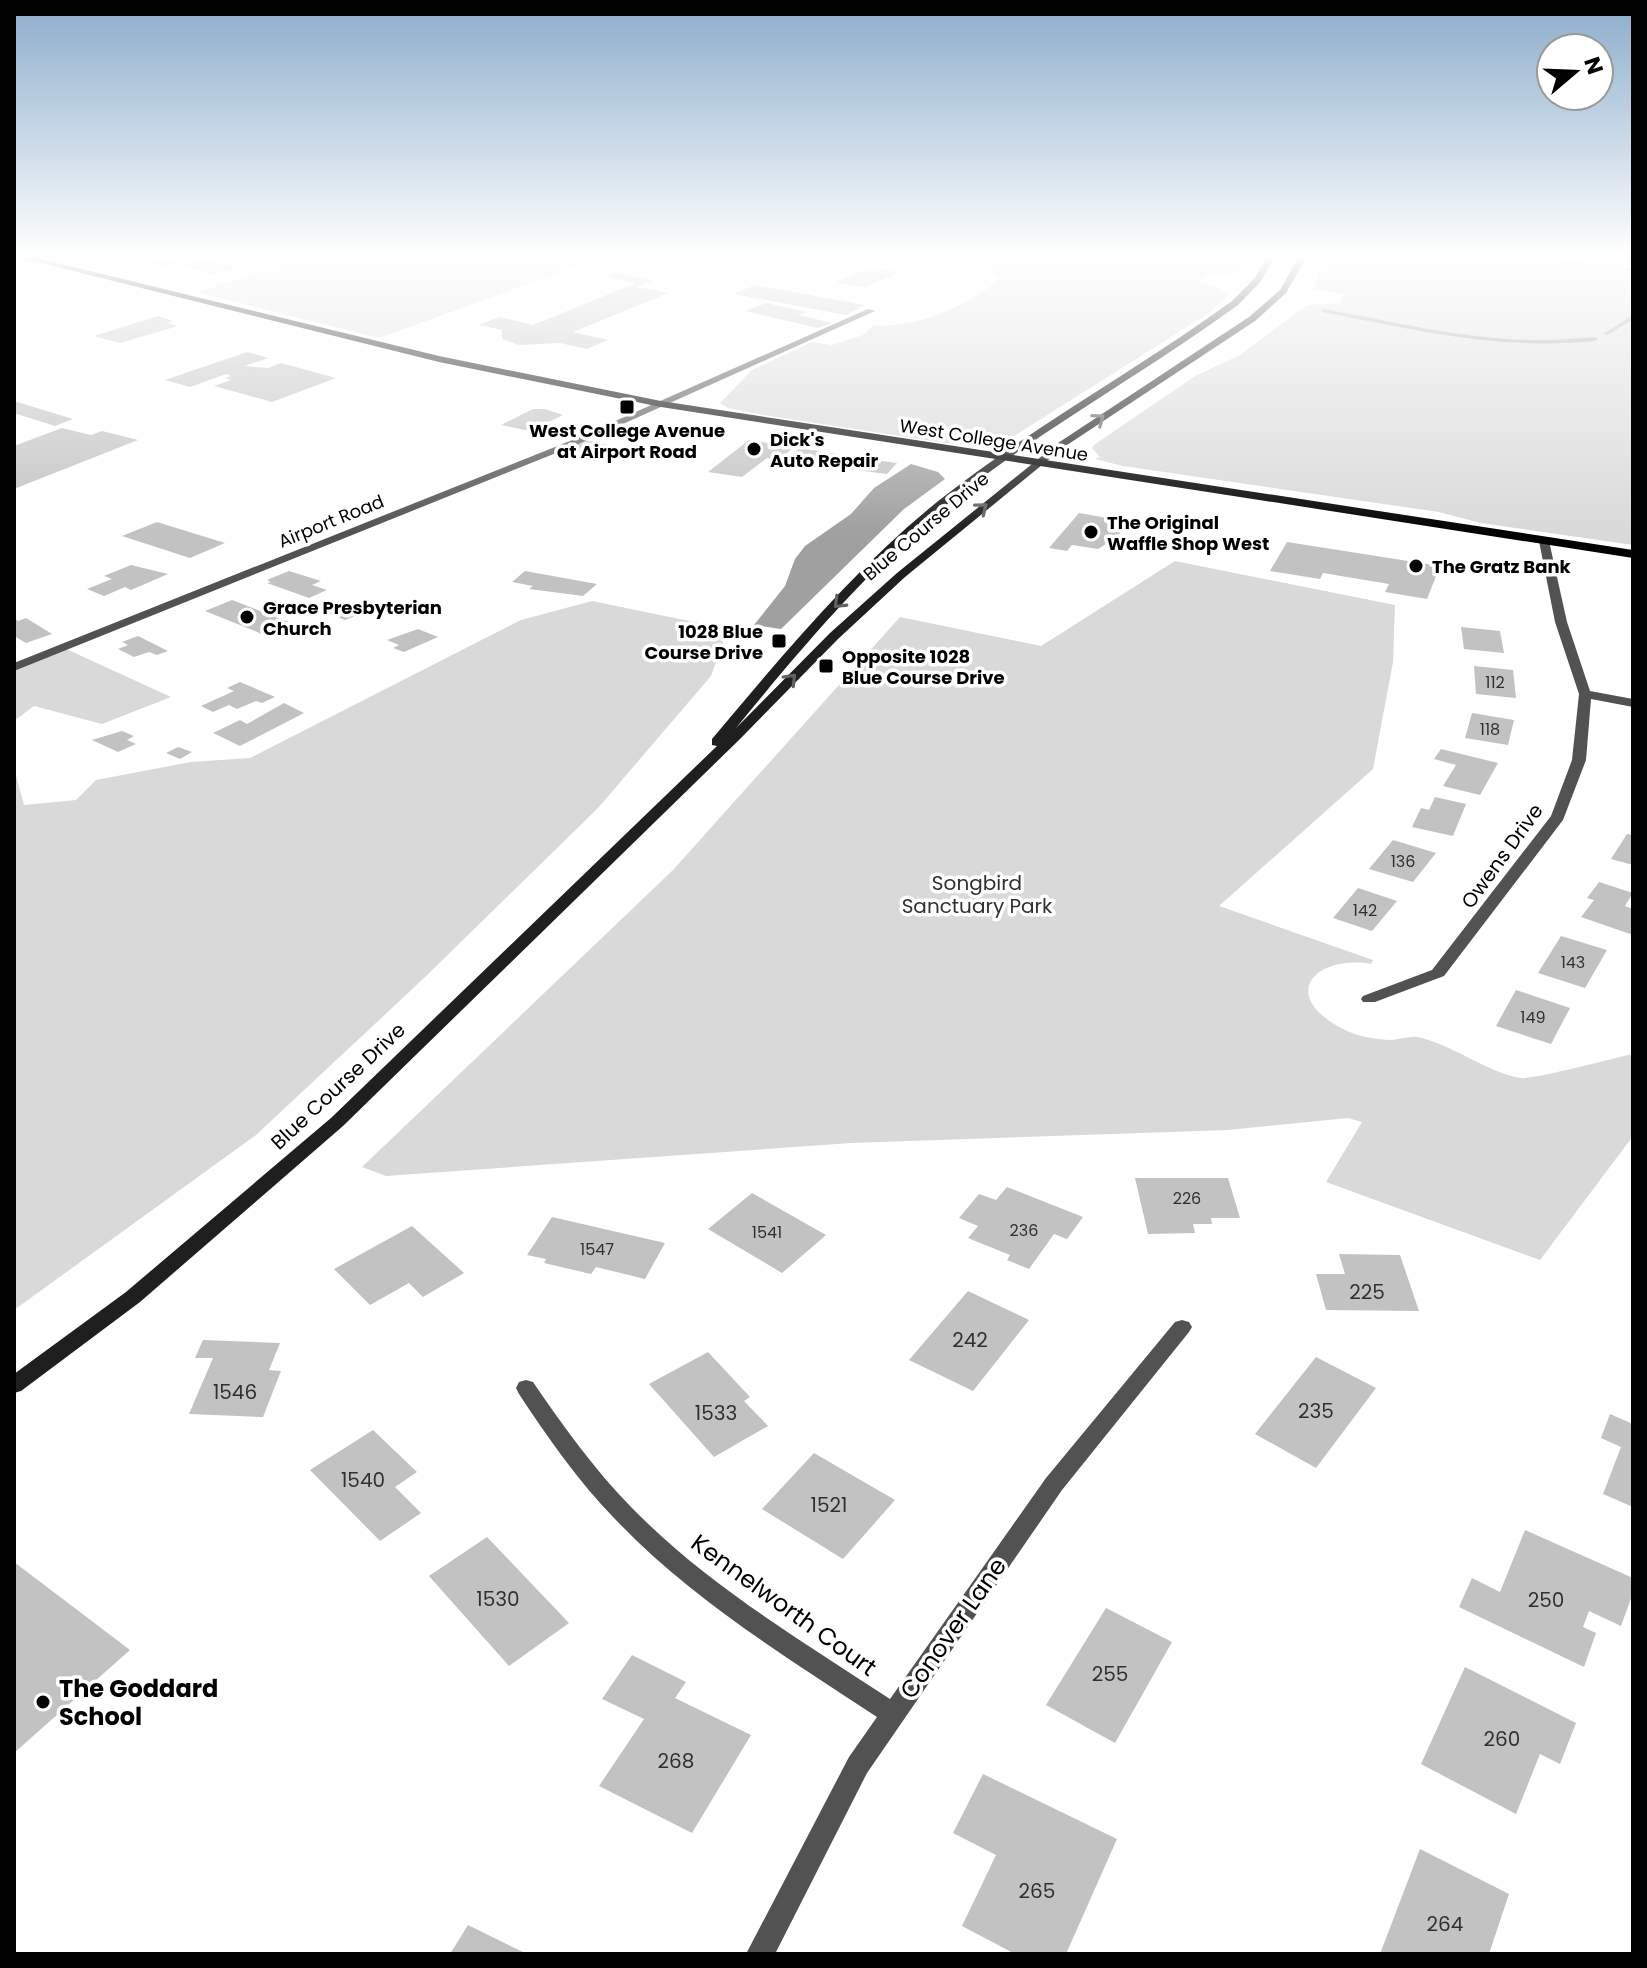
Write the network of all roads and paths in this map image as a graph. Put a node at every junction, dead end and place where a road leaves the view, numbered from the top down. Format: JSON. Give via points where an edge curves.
{"nodes":[{"id":1,"x":402,"y":350,"type":"edge"},
{"id":2,"x":785,"y":350,"type":"edge"},
{"id":3,"x":1165,"y":350,"type":"edge"},
{"id":4,"x":1205,"y":350,"type":"edge"},
{"id":5,"x":714,"y":382,"type":"junction"},
{"id":6,"x":661,"y":404,"type":"junction"},
{"id":7,"x":694,"y":410,"type":"junction"},
{"id":8,"x":1002,"y":459,"type":"junction"},
{"id":9,"x":1036,"y":465,"type":"junction"},
{"id":10,"x":1544,"y":541,"type":"junction"},
{"id":11,"x":1633,"y":554,"type":"edge"},
{"id":12,"x":14,"y":667,"type":"edge"},
{"id":13,"x":1585,"y":694,"type":"junction"},
{"id":14,"x":1633,"y":703,"type":"edge"},
{"id":15,"x":672,"y":795,"type":"junction"},
{"id":16,"x":1369,"y":999,"type":"dead end"},
{"id":17,"x":1182,"y":1327,"type":"dead end"},
{"id":18,"x":14,"y":1385,"type":"edge"},
{"id":19,"x":526,"y":1388,"type":"dead end"},
{"id":20,"x":892,"y":1714,"type":"junction"},
{"id":21,"x":760,"y":1954,"type":"edge"}],
"edges":[{"from":1,"to":6,"type":"main road","name":"West College Avenue"},
{"from":2,"to":5,"type":"street","name":"Airport Road"},
{"from":3,"to":8,"type":"main road","name":"Blue Course Drive"},
{"from":9,"to":4,"type":"main road","name":"Blue Course Drive","one_way":true},
{"from":5,"to":6,"type":"street","name":"Airport Road"},
{"from":5,"to":7,"type":"street"},
{"from":6,"to":7,"type":"main road","name":"West College Avenue"},
{"from":6,"to":12,"type":"street","name":"Airport Road"},
{"from":7,"to":8,"type":"main road","name":"West College Avenue"},
{"from":8,"to":9,"type":"main road","name":"West College Avenue"},
{"from":8,"to":15,"type":"main road","name":"Blue Course Drive","one_way":true,"via":[[920,522],[832,609]]},
{"from":9,"to":10,"type":"main road","name":"West College Avenue"},
{"from":15,"to":9,"type":"main road","name":"Blue Course Drive","one_way":true,"via":[[883,590]]},
{"from":10,"to":11,"type":"main road","name":"West College Avenue"},
{"from":10,"to":13,"type":"street","name":"Owens Drive","via":[[1561,622]]},
{"from":13,"to":14,"type":"street"},
{"from":13,"to":16,"type":"street","name":"Owens Drive","via":[[1579,760],[1558,817],[1438,973]]},
{"from":15,"to":18,"type":"main road","name":"Blue Course Drive","via":[[294,1161],[133,1297]]},
{"from":17,"to":20,"type":"street","name":"Conover Lane","via":[[1054,1484]]},
{"from":19,"to":20,"type":"street","name":"Kennelworth Court","via":[[562,1443],[640,1530],[730,1605]]},
{"from":20,"to":21,"type":"street","name":"Conover Lane","via":[[858,1765]]}]}
